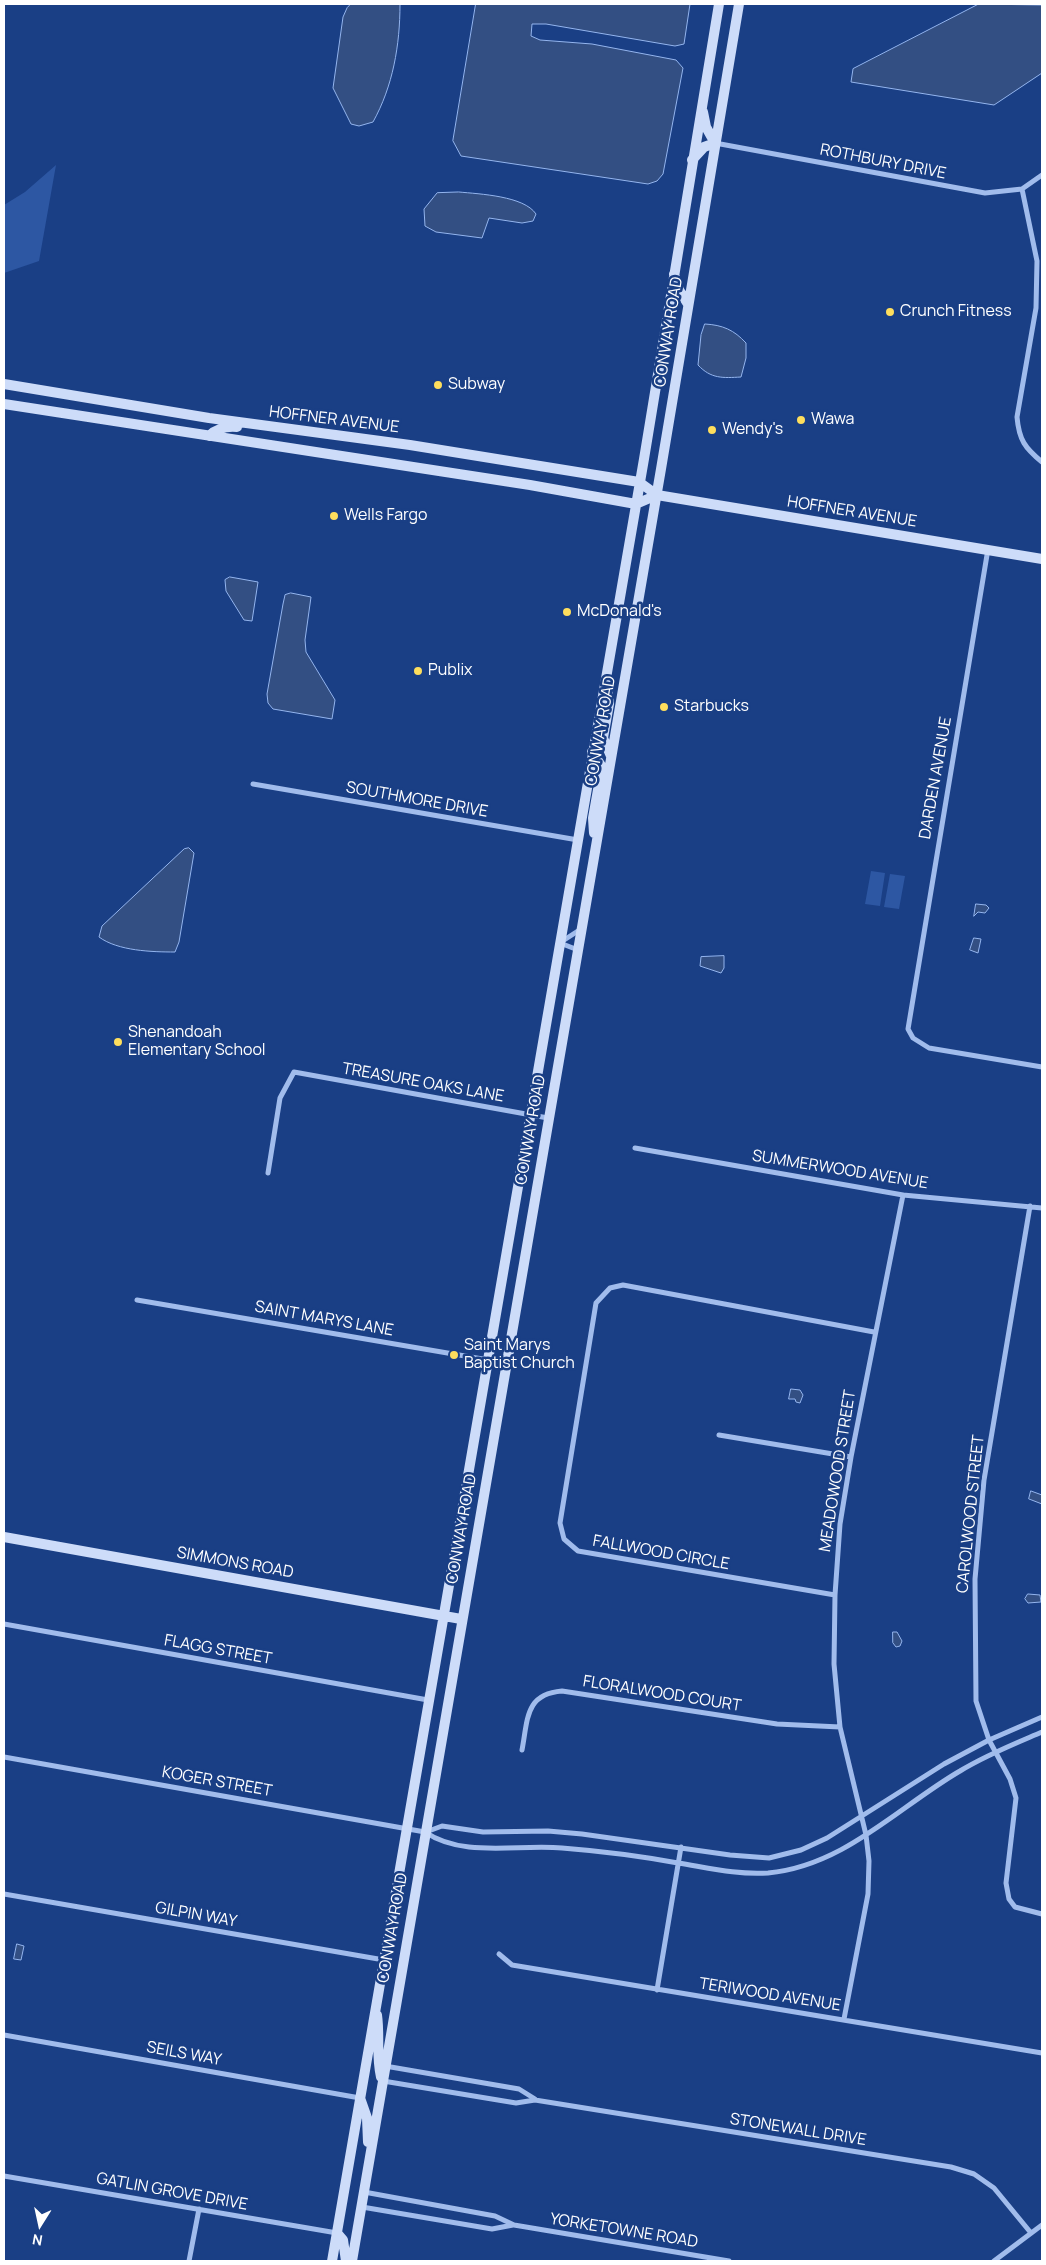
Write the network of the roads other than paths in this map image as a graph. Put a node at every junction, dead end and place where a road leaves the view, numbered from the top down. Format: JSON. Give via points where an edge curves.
{"nodes":[{"id":1,"x":719,"y":4,"type":"edge"},
{"id":2,"x":739,"y":4,"type":"edge"},
{"id":3,"x":702,"y":104,"type":"junction"},
{"id":4,"x":715,"y":143,"type":"junction"},
{"id":5,"x":692,"y":160,"type":"junction"},
{"id":6,"x":1042,"y":175,"type":"edge"},
{"id":7,"x":1022,"y":189,"type":"junction"},
{"id":8,"x":674,"y":271,"type":"junction"},
{"id":9,"x":688,"y":304,"type":"junction"},
{"id":10,"x":4,"y":384,"type":"edge"},
{"id":11,"x":4,"y":404,"type":"edge"},
{"id":12,"x":93,"y":418,"type":"junction"},
{"id":13,"x":209,"y":418,"type":"junction"},
{"id":14,"x":265,"y":426,"type":"junction"},
{"id":15,"x":210,"y":436,"type":"junction"},
{"id":16,"x":1042,"y":462,"type":"edge"},
{"id":17,"x":640,"y":482,"type":"junction"},
{"id":18,"x":657,"y":495,"type":"junction"},
{"id":19,"x":636,"y":504,"type":"junction"},
{"id":20,"x":988,"y":549,"type":"junction"},
{"id":21,"x":1042,"y":559,"type":"edge"},
{"id":22,"x":605,"y":680,"type":"junction"},
{"id":23,"x":592,"y":752,"type":"junction"},
{"id":24,"x":611,"y":758,"type":"junction"},
{"id":25,"x":253,"y":784,"type":"dead end"},
{"id":26,"x":578,"y":840,"type":"junction"},
{"id":27,"x":596,"y":847,"type":"junction"},
{"id":28,"x":582,"y":929,"type":"junction"},
{"id":29,"x":560,"y":942,"type":"junction"},
{"id":30,"x":578,"y":950,"type":"junction"},
{"id":31,"x":1042,"y":1067,"type":"edge"},
{"id":32,"x":530,"y":1115,"type":"junction"},
{"id":33,"x":548,"y":1118,"type":"junction"},
{"id":34,"x":636,"y":1148,"type":"dead end"},
{"id":35,"x":268,"y":1173,"type":"dead end"},
{"id":36,"x":903,"y":1194,"type":"junction"},
{"id":37,"x":1030,"y":1206,"type":"junction"},
{"id":38,"x":1042,"y":1208,"type":"edge"},
{"id":39,"x":137,"y":1300,"type":"dead end"},
{"id":40,"x":874,"y":1332,"type":"junction"},
{"id":41,"x":487,"y":1359,"type":"junction"},
{"id":42,"x":506,"y":1362,"type":"junction"},
{"id":43,"x":718,"y":1435,"type":"dead end"},
{"id":44,"x":851,"y":1457,"type":"junction"},
{"id":45,"x":4,"y":1537,"type":"edge"},
{"id":46,"x":835,"y":1595,"type":"junction"},
{"id":47,"x":443,"y":1616,"type":"junction"},
{"id":48,"x":462,"y":1619,"type":"junction"},
{"id":49,"x":4,"y":1624,"type":"edge"},
{"id":50,"x":428,"y":1700,"type":"junction"},
{"id":51,"x":1042,"y":1717,"type":"edge"},
{"id":52,"x":840,"y":1727,"type":"junction"},
{"id":53,"x":1042,"y":1732,"type":"edge"},
{"id":54,"x":989,"y":1740,"type":"junction"},
{"id":55,"x":522,"y":1750,"type":"dead end"},
{"id":56,"x":996,"y":1752,"type":"junction"},
{"id":57,"x":4,"y":1757,"type":"edge"},
{"id":58,"x":862,"y":1817,"type":"junction"},
{"id":59,"x":406,"y":1828,"type":"junction"},
{"id":60,"x":425,"y":1832,"type":"junction"},
{"id":61,"x":866,"y":1835,"type":"junction"},
{"id":62,"x":681,"y":1847,"type":"junction"},
{"id":63,"x":678,"y":1863,"type":"junction"},
{"id":64,"x":4,"y":1894,"type":"edge"},
{"id":65,"x":1042,"y":1914,"type":"edge"},
{"id":66,"x":499,"y":1954,"type":"dead end"},
{"id":67,"x":384,"y":1960,"type":"junction"},
{"id":68,"x":656,"y":1990,"type":"junction"},
{"id":69,"x":376,"y":2006,"type":"junction"},
{"id":70,"x":844,"y":2020,"type":"junction"},
{"id":71,"x":4,"y":2035,"type":"edge"},
{"id":72,"x":1042,"y":2053,"type":"edge"},
{"id":73,"x":385,"y":2066,"type":"junction"},
{"id":74,"x":382,"y":2081,"type":"junction"},
{"id":75,"x":360,"y":2098,"type":"junction"},
{"id":76,"x":535,"y":2100,"type":"junction"},
{"id":77,"x":368,"y":2164,"type":"junction"},
{"id":78,"x":4,"y":2176,"type":"edge"},
{"id":79,"x":364,"y":2192,"type":"junction"},
{"id":80,"x":361,"y":2207,"type":"junction"},
{"id":81,"x":199,"y":2209,"type":"junction"},
{"id":82,"x":514,"y":2225,"type":"junction"},
{"id":83,"x":1042,"y":2225,"type":"edge"},
{"id":84,"x":337,"y":2233,"type":"junction"},
{"id":85,"x":1031,"y":2233,"type":"junction"},
{"id":86,"x":190,"y":2261,"type":"edge"},
{"id":87,"x":332,"y":2261,"type":"edge"},
{"id":88,"x":346,"y":2261,"type":"edge"},
{"id":89,"x":352,"y":2261,"type":"edge"},
{"id":90,"x":729,"y":2261,"type":"edge"},
{"id":91,"x":994,"y":2261,"type":"edge"}],
"edges":[{"from":1,"to":3,"type":"main road","name":"CONWAY ROAD"},
{"from":2,"to":4,"type":"main road","name":"CONWAY ROAD"},
{"from":3,"to":4,"type":"main road","via":[[706,127]]},
{"from":3,"to":5,"type":"main road","name":"CONWAY ROAD"},
{"from":4,"to":5,"type":"main road","via":[[704,147]]},
{"from":4,"to":7,"type":"street","name":"ROTHBURY DRIVE","via":[[986,193]]},
{"from":4,"to":9,"type":"main road","name":"CONWAY ROAD"},
{"from":5,"to":8,"type":"main road","name":"CONWAY ROAD"},
{"from":6,"to":7,"type":"street","name":"ROTHBURY DRIVE"},
{"from":7,"to":16,"type":"street","via":[[1038,261],[1036,308],[1017,417],[1019,435],[1029,451]]},
{"from":8,"to":9,"type":"main road","via":[[679,290]]},
{"from":8,"to":17,"type":"main road","name":"CONWAY ROAD"},
{"from":9,"to":18,"type":"main road","name":"CONWAY ROAD"},
{"from":10,"to":13,"type":"main road","name":"HOFFNER AVENUE"},
{"from":11,"to":12,"type":"main road","name":"HOFFNER AVENUE"},
{"from":12,"to":13,"type":"main road","via":[[113,415],[194,427]]},
{"from":12,"to":15,"type":"main road","name":"HOFFNER AVENUE"},
{"from":13,"to":14,"type":"main road","name":"HOFFNER AVENUE"},
{"from":14,"to":15,"type":"main road","via":[[252,430],[229,426],[216,430]]},
{"from":14,"to":17,"type":"main road","name":"HOFFNER AVENUE","via":[[410,445]]},
{"from":15,"to":19,"type":"main road","name":"HOFFNER AVENUE"},
{"from":17,"to":18,"type":"main road","name":"HOFFNER AVENUE"},
{"from":17,"to":19,"type":"main road","name":"CONWAY ROAD"},
{"from":18,"to":19,"type":"main road"},
{"from":18,"to":20,"type":"main road","name":"HOFFNER AVENUE"},
{"from":18,"to":24,"type":"main road","name":"CONWAY ROAD"},
{"from":19,"to":22,"type":"main road","name":"CONWAY ROAD"},
{"from":20,"to":21,"type":"main road","name":"HOFFNER AVENUE"},
{"from":20,"to":31,"type":"street","name":"DARDEN AVENUE","via":[[908,1030],[913,1038],[929,1048]]},
{"from":22,"to":23,"type":"main road","name":"CONWAY ROAD"},
{"from":22,"to":24,"type":"main road","via":[[609,704],[603,738]]},
{"from":23,"to":26,"type":"main road","name":"CONWAY ROAD"},
{"from":23,"to":27,"type":"main road","via":[[602,767],[593,818]]},
{"from":24,"to":27,"type":"main road","name":"CONWAY ROAD"},
{"from":25,"to":26,"type":"street","name":"SOUTHMORE DRIVE"},
{"from":26,"to":29,"type":"main road","name":"CONWAY ROAD"},
{"from":27,"to":28,"type":"main road","name":"CONWAY ROAD"},
{"from":28,"to":29,"type":"street"},
{"from":28,"to":30,"type":"main road","name":"CONWAY ROAD"},
{"from":29,"to":30,"type":"street"},
{"from":29,"to":32,"type":"main road","name":"CONWAY ROAD"},
{"from":30,"to":33,"type":"main road","name":"CONWAY ROAD"},
{"from":32,"to":33,"type":"street","name":"TREASURE OAKS LANE"},
{"from":32,"to":35,"type":"street","name":"TREASURE OAKS LANE","via":[[294,1072],[280,1098]]},
{"from":32,"to":41,"type":"main road","name":"CONWAY ROAD"},
{"from":33,"to":42,"type":"main road","name":"CONWAY ROAD"},
{"from":34,"to":36,"type":"street","name":"SUMMERWOOD AVENUE"},
{"from":36,"to":37,"type":"street","name":"SUMMERWOOD AVENUE"},
{"from":36,"to":40,"type":"street","name":"MEADOWOOD STREET"},
{"from":37,"to":38,"type":"street","name":"SUMMERWOOD AVENUE"},
{"from":37,"to":54,"type":"street","name":"CAROLWOOD STREET","via":[[984,1480],[975,1571],[976,1701]]},
{"from":39,"to":41,"type":"street","name":"SAINT MARYS LANE"},
{"from":40,"to":44,"type":"street","name":"MEADOWOOD STREET"},
{"from":40,"to":46,"type":"street","name":"FALLWOOD CIRCLE","via":[[623,1285],[610,1288],[596,1303],[560,1523],[564,1539],[578,1551]]},
{"from":41,"to":42,"type":"street","name":"SAINT MARYS LANE"},
{"from":41,"to":47,"type":"main road","name":"CONWAY ROAD"},
{"from":42,"to":48,"type":"main road","name":"CONWAY ROAD"},
{"from":43,"to":44,"type":"street"},
{"from":44,"to":46,"type":"street","name":"MEADOWOOD STREET","via":[[840,1524]]},
{"from":45,"to":47,"type":"main road","name":"SIMMONS ROAD"},
{"from":46,"to":52,"type":"street","name":"MEADOWOOD STREET","via":[[834,1664]]},
{"from":47,"to":48,"type":"main road","name":"SIMMONS ROAD"},
{"from":47,"to":50,"type":"main road","name":"CONWAY ROAD"},
{"from":48,"to":60,"type":"main road","name":"CONWAY ROAD"},
{"from":49,"to":50,"type":"street","name":"FLAGG STREET"},
{"from":50,"to":59,"type":"main road","name":"CONWAY ROAD"},
{"from":51,"to":54,"type":"street"},
{"from":52,"to":55,"type":"street","name":"FLORALWOOD COURT","via":[[777,1724],[562,1691],[549,1692],[536,1699],[530,1709]]},
{"from":52,"to":58,"type":"street","name":"MEADOWOOD STREET"},
{"from":53,"to":56,"type":"street"},
{"from":54,"to":56,"type":"street","name":"CAROLWOOD STREET"},
{"from":54,"to":58,"type":"street","via":[[944,1764]]},
{"from":56,"to":61,"type":"street","via":[[959,1771]]},
{"from":56,"to":65,"type":"street","name":"CAROLWOOD STREET","via":[[1016,1798],[1006,1883],[1009,1899],[1015,1907]]},
{"from":57,"to":59,"type":"street","name":"KOGER STREET"},
{"from":58,"to":61,"type":"street","name":"MEADOWOOD STREET"},
{"from":58,"to":62,"type":"street","via":[[801,1850],[769,1858]]},
{"from":59,"to":60,"type":"street","name":"KOGER STREET"},
{"from":59,"to":67,"type":"main road","name":"CONWAY ROAD"},
{"from":60,"to":62,"type":"street","via":[[442,1826],[483,1832],[548,1831]]},
{"from":60,"to":63,"type":"street","via":[[439,1841],[470,1847],[562,1848]]},
{"from":60,"to":73,"type":"main road","name":"CONWAY ROAD"},
{"from":61,"to":63,"type":"street","via":[[839,1852],[803,1867],[768,1873],[730,1873]]},
{"from":61,"to":70,"type":"street","name":"MEADOWOOD STREET","via":[[868,1894]]},
{"from":62,"to":63,"type":"street"},
{"from":63,"to":68,"type":"street"},
{"from":64,"to":67,"type":"street","name":"GILPIN WAY"},
{"from":66,"to":68,"type":"street","name":"TERIWOOD AVENUE","via":[[512,1965]]},
{"from":67,"to":69,"type":"main road","name":"CONWAY ROAD"},
{"from":68,"to":70,"type":"street","name":"TERIWOOD AVENUE"},
{"from":69,"to":74,"type":"main road"},
{"from":69,"to":75,"type":"main road","name":"CONWAY ROAD"},
{"from":70,"to":72,"type":"street","name":"TERIWOOD AVENUE"},
{"from":71,"to":75,"type":"street","name":"SEILS WAY"},
{"from":73,"to":74,"type":"main road","name":"CONWAY ROAD"},
{"from":73,"to":76,"type":"street","name":"STONEWALL DRIVE","via":[[519,2089]]},
{"from":74,"to":76,"type":"street","name":"STONEWALL DRIVE","via":[[516,2103]]},
{"from":74,"to":77,"type":"main road","name":"CONWAY ROAD"},
{"from":75,"to":77,"type":"main road","via":[[367,2118]]},
{"from":75,"to":84,"type":"main road","name":"CONWAY ROAD"},
{"from":76,"to":85,"type":"street","name":"STONEWALL DRIVE","via":[[974,2174],[994,2188]]},
{"from":77,"to":79,"type":"main road","name":"CONWAY ROAD"},
{"from":78,"to":81,"type":"street","name":"GATLIN GROVE DRIVE"},
{"from":79,"to":80,"type":"main road","name":"CONWAY ROAD"},
{"from":79,"to":82,"type":"street","name":"YORKETOWNE ROAD","via":[[495,2216]]},
{"from":80,"to":82,"type":"street","name":"YORKETOWNE ROAD","via":[[492,2229]]},
{"from":80,"to":89,"type":"main road","name":"CONWAY ROAD"},
{"from":81,"to":84,"type":"street","name":"GATLIN GROVE DRIVE"},
{"from":81,"to":86,"type":"street"},
{"from":82,"to":90,"type":"street","name":"YORKETOWNE ROAD"},
{"from":83,"to":85,"type":"street"},
{"from":84,"to":87,"type":"main road","name":"CONWAY ROAD"},
{"from":84,"to":88,"type":"main road","via":[[345,2248]]},
{"from":85,"to":91,"type":"street"}]}
